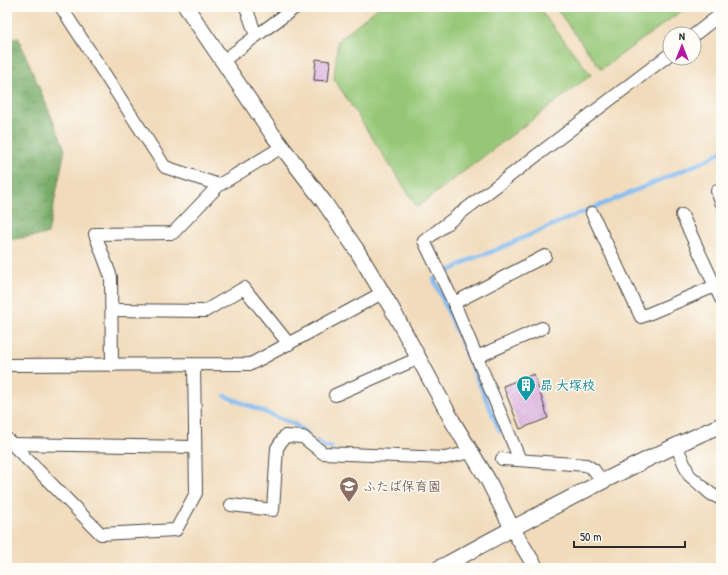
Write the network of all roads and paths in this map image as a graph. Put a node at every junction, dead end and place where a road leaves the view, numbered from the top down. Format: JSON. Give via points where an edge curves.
{"nodes":[{"id":1,"x":61,"y":7,"type":"edge"},
{"id":2,"x":186,"y":7,"type":"edge"},
{"id":3,"x":246,"y":7,"type":"edge"},
{"id":4,"x":296,"y":7,"type":"edge"},
{"id":5,"x":721,"y":14,"type":"edge"},
{"id":6,"x":702,"y":29,"type":"edge"},
{"id":7,"x":256,"y":36,"type":"junction"},
{"id":8,"x":662,"y":60,"type":"edge"},
{"id":9,"x":223,"y":61,"type":"junction"},
{"id":10,"x":282,"y":147,"type":"junction"},
{"id":11,"x":219,"y":185,"type":"junction"},
{"id":12,"x":721,"y":190,"type":"edge"},
{"id":13,"x":721,"y":202,"type":"edge"},
{"id":14,"x":592,"y":213,"type":"dead end"},
{"id":15,"x":682,"y":215,"type":"dead end"},
{"id":16,"x":545,"y":256,"type":"dead end"},
{"id":17,"x":716,"y":286,"type":"junction"},
{"id":18,"x":382,"y":293,"type":"junction"},
{"id":19,"x":721,"y":299,"type":"edge"},
{"id":20,"x":454,"y":303,"type":"junction"},
{"id":21,"x":112,"y":310,"type":"junction"},
{"id":22,"x":542,"y":328,"type":"dead end"},
{"id":23,"x":289,"y":344,"type":"junction"},
{"id":24,"x":477,"y":357,"type":"junction"},
{"id":25,"x":419,"y":358,"type":"junction"},
{"id":26,"x":7,"y":365,"type":"edge"},
{"id":27,"x":112,"y":365,"type":"junction"},
{"id":28,"x":194,"y":365,"type":"junction"},
{"id":29,"x":335,"y":395,"type":"dead end"},
{"id":30,"x":721,"y":425,"type":"edge"},
{"id":31,"x":9,"y":441,"type":"edge"},
{"id":32,"x":676,"y":445,"type":"junction"},
{"id":33,"x":195,"y":447,"type":"junction"},
{"id":34,"x":471,"y":452,"type":"junction"},
{"id":35,"x":502,"y":459,"type":"dead end"},
{"id":36,"x":520,"y":460,"type":"junction"},
{"id":37,"x":602,"y":481,"type":"junction"},
{"id":38,"x":721,"y":499,"type":"edge"},
{"id":39,"x":231,"y":505,"type":"dead end"},
{"id":40,"x":512,"y":528,"type":"junction"},
{"id":41,"x":439,"y":568,"type":"edge"},
{"id":42,"x":536,"y":568,"type":"edge"}],
"edges":[{"from":1,"to":11,"type":"street","via":[[165,167]]},
{"from":2,"to":9,"type":"street"},
{"from":3,"to":7,"type":"street"},
{"from":4,"to":7,"type":"street"},
{"from":5,"to":6,"type":"street"},
{"from":7,"to":9,"type":"street"},
{"from":8,"to":20,"type":"street","via":[[424,241]]},
{"from":9,"to":10,"type":"street"},
{"from":10,"to":11,"type":"street"},
{"from":10,"to":18,"type":"street","via":[[324,202]]},
{"from":11,"to":21,"type":"street","via":[[173,233],[95,234],[111,277]]},
{"from":12,"to":13,"type":"street","via":[[717,191]]},
{"from":14,"to":17,"type":"street","via":[[641,317]]},
{"from":15,"to":17,"type":"street"},
{"from":16,"to":20,"type":"street"},
{"from":17,"to":19,"type":"street"},
{"from":18,"to":23,"type":"street"},
{"from":18,"to":25,"type":"street"},
{"from":20,"to":24,"type":"street"},
{"from":21,"to":23,"type":"street","via":[[205,311],[244,288]]},
{"from":21,"to":27,"type":"street"},
{"from":22,"to":24,"type":"street"},
{"from":23,"to":28,"type":"street","via":[[251,364]]},
{"from":24,"to":36,"type":"street"},
{"from":25,"to":29,"type":"street"},
{"from":25,"to":34,"type":"street"},
{"from":26,"to":27,"type":"street"},
{"from":27,"to":28,"type":"street"},
{"from":28,"to":33,"type":"street"},
{"from":30,"to":32,"type":"street"},
{"from":31,"to":33,"type":"street"},
{"from":31,"to":33,"type":"street","via":[[101,534],[176,530],[196,493]]},
{"from":32,"to":37,"type":"street"},
{"from":32,"to":38,"type":"street","via":[[689,475]]},
{"from":34,"to":39,"type":"street","via":[[445,458],[323,453],[303,436],[285,436],[277,448],[273,510]]},
{"from":34,"to":40,"type":"street"},
{"from":35,"to":36,"type":"street"},
{"from":36,"to":37,"type":"street","via":[[586,465],[594,470]]},
{"from":37,"to":40,"type":"street"},
{"from":40,"to":41,"type":"street"},
{"from":40,"to":42,"type":"street"}]}
